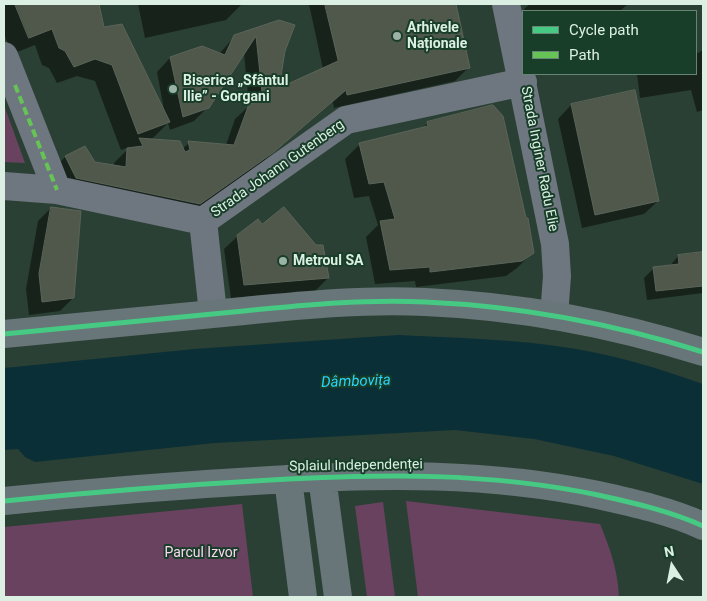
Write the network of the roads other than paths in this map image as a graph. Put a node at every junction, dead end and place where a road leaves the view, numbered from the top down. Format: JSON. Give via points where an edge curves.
{"nodes":[{"id":1,"x":506,"y":4,"type":"edge"},
{"id":2,"x":4,"y":56,"type":"edge"},
{"id":3,"x":523,"y":82,"type":"junction"},
{"id":4,"x":10,"y":89,"type":"edge"},
{"id":5,"x":4,"y":186,"type":"edge"},
{"id":6,"x":57,"y":190,"type":"junction"},
{"id":7,"x":203,"y":221,"type":"junction"},
{"id":8,"x":213,"y":314,"type":"junction"},
{"id":9,"x":554,"y":316,"type":"junction"},
{"id":10,"x":4,"y":334,"type":"edge"},
{"id":11,"x":703,"y":352,"type":"edge"},
{"id":12,"x":322,"y":477,"type":"junction"},
{"id":13,"x":288,"y":479,"type":"junction"},
{"id":14,"x":4,"y":501,"type":"edge"},
{"id":15,"x":703,"y":526,"type":"edge"},
{"id":16,"x":303,"y":597,"type":"edge"},
{"id":17,"x":338,"y":597,"type":"edge"}],
"edges":[{"from":1,"to":3,"type":"street","name":"Strada Inginer Radu Elie"},
{"from":2,"to":4,"type":"street"},
{"from":3,"to":7,"type":"street","name":"Strada Johann Gutenberg","via":[[346,120]]},
{"from":3,"to":9,"type":"street","name":"Strada Inginer Radu Elie","via":[[555,244]]},
{"from":4,"to":6,"type":"street"},
{"from":5,"to":6,"type":"street","name":"Strada Johann Gutenberg"},
{"from":6,"to":7,"type":"street","name":"Strada Johann Gutenberg"},
{"from":7,"to":8,"type":"street"},
{"from":8,"to":9,"type":"main road","via":[[389,301],[466,304]]},
{"from":8,"to":10,"type":"main road"},
{"from":9,"to":11,"type":"main road","via":[[608,326]]},
{"from":12,"to":13,"type":"main road","name":"Splaiul Independenței"},
{"from":12,"to":15,"type":"main road","name":"Splaiul Independenței","via":[[411,475],[522,483],[623,500]]},
{"from":12,"to":17,"type":"main road"},
{"from":13,"to":14,"type":"main road","name":"Splaiul Independenței"},
{"from":13,"to":16,"type":"main road"}]}
